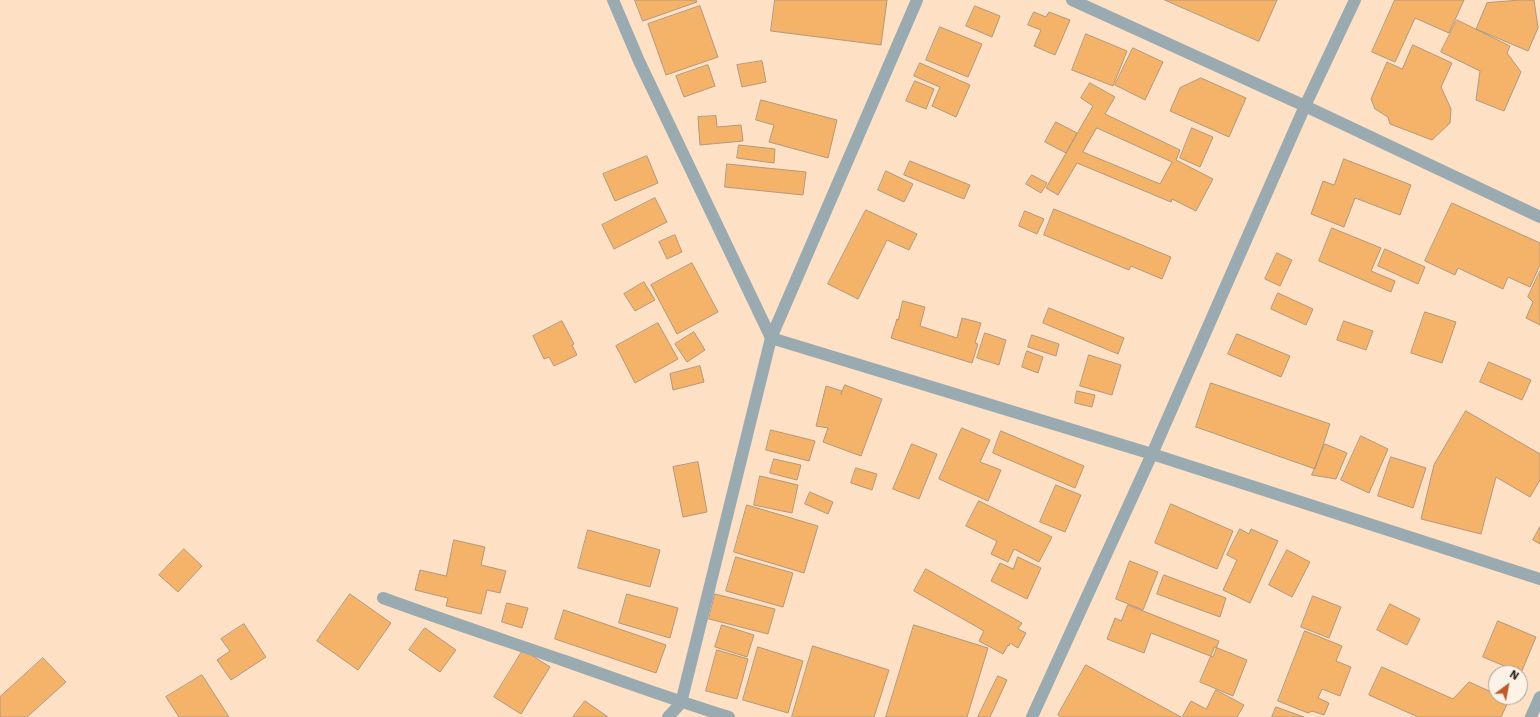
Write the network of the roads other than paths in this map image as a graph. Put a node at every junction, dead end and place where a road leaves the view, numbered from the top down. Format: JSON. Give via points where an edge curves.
{"nodes":[{"id":1,"x":613,"y":0,"type":"edge"},
{"id":2,"x":917,"y":0,"type":"edge"},
{"id":3,"x":1072,"y":0,"type":"edge"},
{"id":4,"x":1355,"y":0,"type":"edge"},
{"id":5,"x":1305,"y":106,"type":"junction"},
{"id":6,"x":1540,"y":217,"type":"edge"},
{"id":7,"x":771,"y":338,"type":"junction"},
{"id":8,"x":1152,"y":454,"type":"junction"},
{"id":9,"x":1540,"y":579,"type":"edge"},
{"id":10,"x":383,"y":598,"type":"dead end"},
{"id":11,"x":1540,"y":697,"type":"edge"},
{"id":12,"x":681,"y":703,"type":"junction"},
{"id":13,"x":668,"y":717,"type":"edge"},
{"id":14,"x":729,"y":717,"type":"edge"},
{"id":15,"x":1032,"y":717,"type":"edge"},
{"id":16,"x":1531,"y":717,"type":"edge"}],
"edges":[{"from":1,"to":7,"type":"street","via":[[638,61]]},
{"from":2,"to":7,"type":"street"},
{"from":3,"to":5,"type":"street"},
{"from":4,"to":5,"type":"street"},
{"from":5,"to":6,"type":"street"},
{"from":5,"to":8,"type":"street"},
{"from":7,"to":8,"type":"street"},
{"from":7,"to":12,"type":"street"},
{"from":8,"to":9,"type":"street"},
{"from":8,"to":15,"type":"street"},
{"from":10,"to":12,"type":"street"},
{"from":11,"to":16,"type":"street"},
{"from":12,"to":13,"type":"street"},
{"from":12,"to":14,"type":"street"}]}
